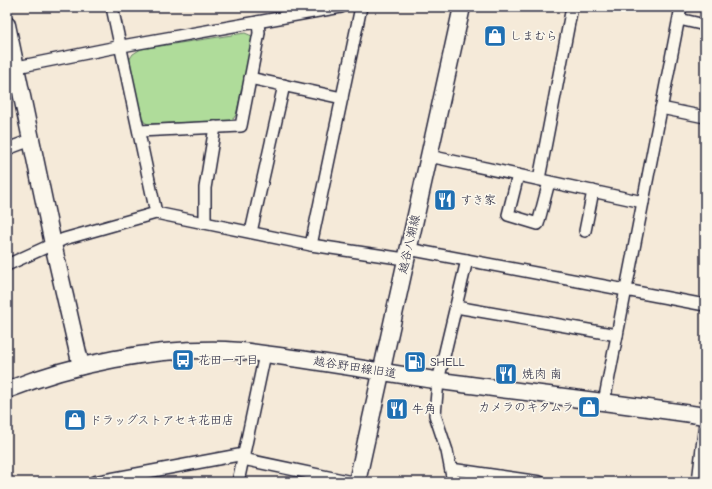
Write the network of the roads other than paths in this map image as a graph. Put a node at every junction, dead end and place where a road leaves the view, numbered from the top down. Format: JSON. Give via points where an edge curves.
{"nodes":[{"id":1,"x":112,"y":7,"type":"edge"},
{"id":2,"x":341,"y":7,"type":"edge"},
{"id":3,"x":361,"y":7,"type":"edge"},
{"id":4,"x":462,"y":7,"type":"edge"},
{"id":5,"x":572,"y":7,"type":"edge"},
{"id":6,"x":681,"y":7,"type":"edge"},
{"id":7,"x":678,"y":19,"type":"junction"},
{"id":8,"x":258,"y":22,"type":"junction"},
{"id":9,"x":7,"y":25,"type":"edge"},
{"id":10,"x":705,"y":25,"type":"edge"},
{"id":11,"x":122,"y":46,"type":"junction"},
{"id":12,"x":11,"y":68,"type":"edge"},
{"id":13,"x":250,"y":78,"type":"junction"},
{"id":14,"x":284,"y":85,"type":"junction"},
{"id":15,"x":342,"y":98,"type":"junction"},
{"id":16,"x":661,"y":108,"type":"junction"},
{"id":17,"x":705,"y":117,"type":"edge"},
{"id":18,"x":215,"y":127,"type":"junction"},
{"id":19,"x":139,"y":131,"type":"junction"},
{"id":20,"x":31,"y":140,"type":"junction"},
{"id":21,"x":7,"y":149,"type":"edge"},
{"id":22,"x":429,"y":156,"type":"junction"},
{"id":23,"x":518,"y":175,"type":"junction"},
{"id":24,"x":544,"y":181,"type":"junction"},
{"id":25,"x":593,"y":191,"type":"junction"},
{"id":26,"x":643,"y":202,"type":"junction"},
{"id":27,"x":156,"y":213,"type":"junction"},
{"id":28,"x":205,"y":223,"type":"junction"},
{"id":29,"x":585,"y":231,"type":"dead end"},
{"id":30,"x":251,"y":232,"type":"junction"},
{"id":31,"x":53,"y":244,"type":"junction"},
{"id":32,"x":311,"y":244,"type":"junction"},
{"id":33,"x":407,"y":254,"type":"junction"},
{"id":34,"x":467,"y":260,"type":"junction"},
{"id":35,"x":7,"y":265,"type":"edge"},
{"id":36,"x":626,"y":290,"type":"junction"},
{"id":37,"x":705,"y":305,"type":"edge"},
{"id":38,"x":456,"y":307,"type":"junction"},
{"id":39,"x":617,"y":335,"type":"junction"},
{"id":40,"x":265,"y":354,"type":"junction"},
{"id":41,"x":81,"y":366,"type":"junction"},
{"id":42,"x":381,"y":371,"type":"junction"},
{"id":43,"x":438,"y":381,"type":"junction"},
{"id":44,"x":7,"y":390,"type":"edge"},
{"id":45,"x":604,"y":402,"type":"junction"},
{"id":46,"x":705,"y":416,"type":"edge"},
{"id":47,"x":705,"y":422,"type":"edge"},
{"id":48,"x":243,"y":456,"type":"junction"},
{"id":49,"x":451,"y":468,"type":"junction"},
{"id":50,"x":94,"y":482,"type":"edge"},
{"id":51,"x":238,"y":482,"type":"edge"},
{"id":52,"x":352,"y":482,"type":"edge"},
{"id":53,"x":357,"y":482,"type":"edge"},
{"id":54,"x":453,"y":482,"type":"edge"},
{"id":55,"x":540,"y":482,"type":"edge"},
{"id":56,"x":698,"y":482,"type":"edge"}],
"edges":[{"from":1,"to":11,"type":"street"},
{"from":2,"to":8,"type":"street"},
{"from":3,"to":15,"type":"street"},
{"from":4,"to":22,"type":"street","name":"越谷八潮線"},
{"from":5,"to":24,"type":"street"},
{"from":6,"to":7,"type":"street"},
{"from":7,"to":10,"type":"street"},
{"from":7,"to":16,"type":"street"},
{"from":8,"to":11,"type":"street"},
{"from":8,"to":13,"type":"street","via":[[259,33]]},
{"from":9,"to":12,"type":"street"},
{"from":11,"to":12,"type":"street"},
{"from":11,"to":19,"type":"street"},
{"from":12,"to":20,"type":"street"},
{"from":13,"to":14,"type":"street"},
{"from":13,"to":18,"type":"street","via":[[241,126]]},
{"from":14,"to":15,"type":"street"},
{"from":14,"to":30,"type":"street"},
{"from":15,"to":32,"type":"street"},
{"from":16,"to":17,"type":"street"},
{"from":16,"to":26,"type":"street"},
{"from":18,"to":19,"type":"street"},
{"from":18,"to":28,"type":"street","via":[[205,188]]},
{"from":19,"to":27,"type":"street"},
{"from":20,"to":21,"type":"street"},
{"from":20,"to":31,"type":"street"},
{"from":22,"to":23,"type":"street"},
{"from":22,"to":33,"type":"street","name":"越谷八潮線"},
{"from":23,"to":24,"type":"street"},
{"from":23,"to":24,"type":"street","via":[[508,215],[538,224]]},
{"from":24,"to":25,"type":"street"},
{"from":25,"to":26,"type":"street"},
{"from":25,"to":29,"type":"street"},
{"from":26,"to":36,"type":"street"},
{"from":27,"to":28,"type":"street"},
{"from":27,"to":31,"type":"street"},
{"from":28,"to":30,"type":"street"},
{"from":30,"to":32,"type":"street"},
{"from":31,"to":35,"type":"street"},
{"from":31,"to":41,"type":"street"},
{"from":32,"to":33,"type":"street"},
{"from":33,"to":34,"type":"street"},
{"from":33,"to":42,"type":"street","name":"越谷八潮線"},
{"from":34,"to":36,"type":"street"},
{"from":34,"to":38,"type":"street"},
{"from":36,"to":37,"type":"street"},
{"from":36,"to":39,"type":"street"},
{"from":38,"to":39,"type":"street"},
{"from":38,"to":43,"type":"street"},
{"from":39,"to":45,"type":"street"},
{"from":40,"to":41,"type":"street","name":"越谷野田線旧道","via":[[226,350],[174,352]]},
{"from":40,"to":42,"type":"street","name":"越谷野田線旧道"},
{"from":40,"to":48,"type":"street"},
{"from":41,"to":44,"type":"street","name":"越谷野田線旧道"},
{"from":42,"to":43,"type":"street","name":"越谷野田線旧道"},
{"from":42,"to":53,"type":"street","name":"越谷八潮線"},
{"from":43,"to":45,"type":"street","name":"越谷野田線旧道"},
{"from":43,"to":49,"type":"street","via":[[435,415]]},
{"from":45,"to":46,"type":"street","name":"越谷野田線旧道"},
{"from":47,"to":56,"type":"street"},
{"from":48,"to":50,"type":"street"},
{"from":48,"to":51,"type":"street"},
{"from":48,"to":52,"type":"street"},
{"from":49,"to":54,"type":"street"},
{"from":49,"to":55,"type":"street"}]}
